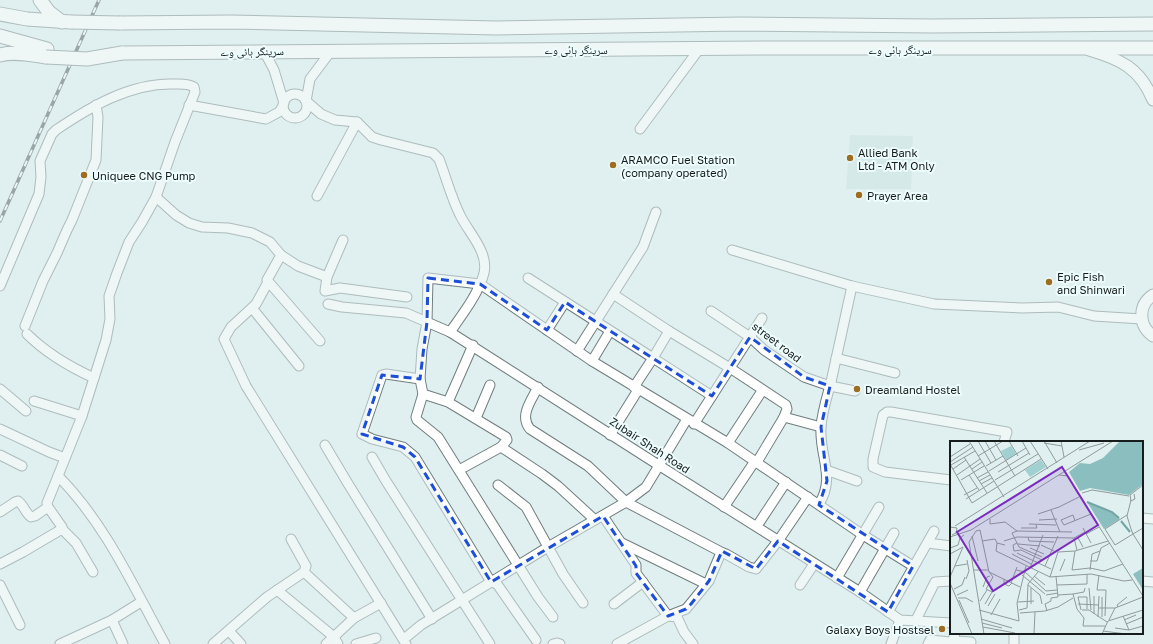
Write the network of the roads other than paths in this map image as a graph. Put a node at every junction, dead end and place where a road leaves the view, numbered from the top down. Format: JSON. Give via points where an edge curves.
{"nodes":[{"id":1,"x":40,"y":0,"type":"edge"},
{"id":2,"x":0,"y":14,"type":"edge"},
{"id":3,"x":67,"y":22,"type":"junction"},
{"id":4,"x":1153,"y":24,"type":"edge"},
{"id":5,"x":0,"y":36,"type":"edge"},
{"id":6,"x":700,"y":48,"type":"junction"},
{"id":7,"x":1153,"y":48,"type":"edge"},
{"id":8,"x":1084,"y":49,"type":"junction"},
{"id":9,"x":264,"y":51,"type":"junction"},
{"id":10,"x":331,"y":51,"type":"junction"},
{"id":11,"x":47,"y":53,"type":"junction"},
{"id":12,"x":0,"y":55,"type":"edge"},
{"id":13,"x":1153,"y":100,"type":"edge"},
{"id":14,"x":306,"y":101,"type":"junction"},
{"id":15,"x":284,"y":104,"type":"junction"},
{"id":16,"x":96,"y":105,"type":"junction"},
{"id":17,"x":189,"y":105,"type":"junction"},
{"id":18,"x":357,"y":122,"type":"junction"},
{"id":19,"x":640,"y":129,"type":"dead end"},
{"id":20,"x":317,"y":196,"type":"dead end"},
{"id":21,"x":156,"y":197,"type":"junction"},
{"id":22,"x":656,"y":212,"type":"dead end"},
{"id":23,"x":343,"y":240,"type":"dead end"},
{"id":24,"x":732,"y":250,"type":"dead end"},
{"id":25,"x":281,"y":255,"type":"junction"},
{"id":26,"x":327,"y":277,"type":"junction"},
{"id":27,"x":528,"y":278,"type":"dead end"},
{"id":28,"x":268,"y":282,"type":"junction"},
{"id":29,"x":480,"y":284,"type":"junction"},
{"id":30,"x":0,"y":286,"type":"edge"},
{"id":31,"x":852,"y":286,"type":"junction"},
{"id":32,"x":613,"y":294,"type":"junction"},
{"id":33,"x":1153,"y":295,"type":"edge"},
{"id":34,"x":407,"y":297,"type":"dead end"},
{"id":35,"x":565,"y":302,"type":"junction"},
{"id":36,"x":328,"y":304,"type":"dead end"},
{"id":37,"x":252,"y":308,"type":"junction"},
{"id":38,"x":711,"y":311,"type":"dead end"},
{"id":39,"x":762,"y":318,"type":"dead end"},
{"id":40,"x":1142,"y":319,"type":"junction"},
{"id":41,"x":427,"y":322,"type":"junction"},
{"id":42,"x":596,"y":322,"type":"junction"},
{"id":43,"x":547,"y":330,"type":"junction"},
{"id":44,"x":610,"y":331,"type":"junction"},
{"id":45,"x":669,"y":331,"type":"junction"},
{"id":46,"x":450,"y":332,"type":"junction"},
{"id":47,"x":750,"y":336,"type":"junction"},
{"id":48,"x":1153,"y":336,"type":"edge"},
{"id":49,"x":320,"y":341,"type":"dead end"},
{"id":50,"x":473,"y":346,"type":"junction"},
{"id":51,"x":577,"y":351,"type":"junction"},
{"id":52,"x":653,"y":358,"type":"junction"},
{"id":53,"x":836,"y":358,"type":"junction"},
{"id":54,"x":592,"y":361,"type":"junction"},
{"id":55,"x":300,"y":366,"type":"dead end"},
{"id":56,"x":730,"y":368,"type":"junction"},
{"id":57,"x":895,"y":373,"type":"dead end"},
{"id":58,"x":94,"y":378,"type":"junction"},
{"id":59,"x":420,"y":379,"type":"junction"},
{"id":60,"x":490,"y":385,"type":"dead end"},
{"id":61,"x":830,"y":386,"type":"junction"},
{"id":62,"x":538,"y":387,"type":"junction"},
{"id":63,"x":0,"y":389,"type":"edge"},
{"id":64,"x":636,"y":389,"type":"junction"},
{"id":65,"x":762,"y":390,"type":"junction"},
{"id":66,"x":855,"y":391,"type":"dead end"},
{"id":67,"x":423,"y":394,"type":"junction"},
{"id":68,"x":712,"y":396,"type":"junction"},
{"id":69,"x":34,"y":401,"type":"dead end"},
{"id":70,"x":448,"y":402,"type":"junction"},
{"id":71,"x":26,"y":411,"type":"dead end"},
{"id":72,"x":82,"y":416,"type":"junction"},
{"id":73,"x":784,"y":417,"type":"junction"},
{"id":74,"x":476,"y":418,"type":"junction"},
{"id":75,"x":690,"y":422,"type":"junction"},
{"id":76,"x":821,"y":427,"type":"junction"},
{"id":77,"x":0,"y":429,"type":"edge"},
{"id":78,"x":610,"y":435,"type":"junction"},
{"id":79,"x":1004,"y":441,"type":"edge"},
{"id":80,"x":728,"y":443,"type":"junction"},
{"id":81,"x":325,"y":445,"type":"dead end"},
{"id":82,"x":501,"y":447,"type":"junction"},
{"id":83,"x":0,"y":455,"type":"edge"},
{"id":84,"x":372,"y":457,"type":"dead end"},
{"id":85,"x":65,"y":458,"type":"junction"},
{"id":86,"x":756,"y":462,"type":"junction"},
{"id":87,"x":22,"y":466,"type":"dead end"},
{"id":88,"x":660,"y":466,"type":"junction"},
{"id":89,"x":459,"y":470,"type":"junction"},
{"id":90,"x":826,"y":470,"type":"junction"},
{"id":91,"x":58,"y":476,"type":"junction"},
{"id":92,"x":950,"y":480,"type":"edge"},
{"id":93,"x":857,"y":481,"type":"dead end"},
{"id":94,"x":786,"y":482,"type":"junction"},
{"id":95,"x":498,"y":485,"type":"dead end"},
{"id":96,"x":808,"y":497,"type":"junction"},
{"id":97,"x":626,"y":502,"type":"junction"},
{"id":98,"x":819,"y":504,"type":"junction"},
{"id":99,"x":724,"y":507,"type":"junction"},
{"id":100,"x":880,"y":507,"type":"dead end"},
{"id":101,"x":48,"y":508,"type":"junction"},
{"id":102,"x":0,"y":512,"type":"edge"},
{"id":103,"x":599,"y":518,"type":"junction"},
{"id":104,"x":1143,"y":518,"type":"edge"},
{"id":105,"x":1153,"y":519,"type":"edge"},
{"id":106,"x":757,"y":526,"type":"junction"},
{"id":107,"x":62,"y":529,"type":"junction"},
{"id":108,"x":934,"y":531,"type":"dead end"},
{"id":109,"x":894,"y":533,"type":"dead end"},
{"id":110,"x":864,"y":535,"type":"junction"},
{"id":111,"x":291,"y":539,"type":"dead end"},
{"id":112,"x":778,"y":541,"type":"junction"},
{"id":113,"x":621,"y":542,"type":"junction"},
{"id":114,"x":928,"y":543,"type":"junction"},
{"id":115,"x":950,"y":546,"type":"edge"},
{"id":116,"x":548,"y":547,"type":"junction"},
{"id":117,"x":884,"y":549,"type":"junction"},
{"id":118,"x":723,"y":553,"type":"junction"},
{"id":119,"x":0,"y":564,"type":"edge"},
{"id":120,"x":814,"y":564,"type":"junction"},
{"id":121,"x":519,"y":565,"type":"junction"},
{"id":122,"x":913,"y":566,"type":"junction"},
{"id":123,"x":93,"y":572,"type":"dead end"},
{"id":124,"x":304,"y":572,"type":"junction"},
{"id":125,"x":837,"y":578,"type":"junction"},
{"id":126,"x":491,"y":582,"type":"junction"},
{"id":127,"x":643,"y":582,"type":"junction"},
{"id":128,"x":950,"y":582,"type":"edge"},
{"id":129,"x":706,"y":584,"type":"junction"},
{"id":130,"x":0,"y":585,"type":"edge"},
{"id":131,"x":800,"y":585,"type":"dead end"},
{"id":132,"x":277,"y":590,"type":"junction"},
{"id":133,"x":860,"y":592,"type":"junction"},
{"id":134,"x":462,"y":600,"type":"junction"},
{"id":135,"x":142,"y":602,"type":"junction"},
{"id":136,"x":381,"y":603,"type":"junction"},
{"id":137,"x":583,"y":603,"type":"dead end"},
{"id":138,"x":614,"y":604,"type":"dead end"},
{"id":139,"x":888,"y":612,"type":"junction"},
{"id":140,"x":668,"y":616,"type":"junction"},
{"id":141,"x":553,"y":617,"type":"dead end"},
{"id":142,"x":354,"y":618,"type":"junction"},
{"id":143,"x":432,"y":618,"type":"junction"},
{"id":144,"x":112,"y":620,"type":"junction"},
{"id":145,"x":900,"y":620,"type":"junction"},
{"id":146,"x":916,"y":620,"type":"junction"},
{"id":147,"x":950,"y":623,"type":"edge"},
{"id":148,"x":20,"y":625,"type":"dead end"},
{"id":149,"x":229,"y":631,"type":"junction"},
{"id":150,"x":954,"y":636,"type":"edge"},
{"id":151,"x":376,"y":638,"type":"dead end"},
{"id":152,"x":336,"y":640,"type":"edge"},
{"id":153,"x":536,"y":640,"type":"dead end"},
{"id":154,"x":405,"y":642,"type":"edge"},
{"id":155,"x":971,"y":642,"type":"dead end"},
{"id":156,"x":60,"y":644,"type":"edge"},
{"id":157,"x":123,"y":644,"type":"edge"},
{"id":158,"x":165,"y":644,"type":"edge"},
{"id":159,"x":213,"y":644,"type":"edge"},
{"id":160,"x":241,"y":644,"type":"edge"},
{"id":161,"x":326,"y":644,"type":"edge"},
{"id":162,"x":356,"y":644,"type":"edge"},
{"id":163,"x":490,"y":644,"type":"edge"},
{"id":164,"x":553,"y":644,"type":"edge"},
{"id":165,"x":560,"y":644,"type":"edge"},
{"id":166,"x":616,"y":644,"type":"edge"},
{"id":167,"x":693,"y":644,"type":"edge"},
{"id":168,"x":891,"y":644,"type":"edge"},
{"id":169,"x":928,"y":644,"type":"edge"}],
"edges":[{"from":1,"to":3,"type":"highway","via":[[49,12]]},
{"from":2,"to":3,"type":"highway","name":"سرینگر ہائی وے"},
{"from":3,"to":4,"type":"highway","name":"سرینگر ہائی وے","bridge":true,"via":[[231,22],[496,28],[740,24]]},
{"from":5,"to":11,"type":"highway","name":"سرینگر ہائی وے"},
{"from":6,"to":8,"type":"highway","name":"سرینگر ہائی وے"},
{"from":6,"to":10,"type":"highway","name":"سرینگر ہائی وے"},
{"from":6,"to":19,"type":"street"},
{"from":7,"to":8,"type":"highway","name":"سرینگر ہائی وے"},
{"from":8,"to":13,"type":"main road","via":[[1132,68],[1150,91]]},
{"from":9,"to":10,"type":"highway","name":"سرینگر ہائی وے"},
{"from":9,"to":11,"type":"highway","name":"سرینگر ہائی وے","bridge":true},
{"from":9,"to":15,"type":"street","via":[[274,70]]},
{"from":10,"to":14,"type":"street","via":[[310,79]]},
{"from":11,"to":12,"type":"highway"},
{"from":14,"to":15,"type":"street","via":[[297,94],[286,98]]},
{"from":14,"to":15,"type":"street","via":[[306,111],[298,117],[288,115],[284,111]]},
{"from":14,"to":18,"type":"street","via":[[321,114],[335,120]]},
{"from":15,"to":17,"type":"street","via":[[279,112],[266,119]]},
{"from":16,"to":17,"type":"street","via":[[158,84],[194,87],[195,92]]},
{"from":16,"to":30,"type":"street","via":[[52,134],[40,161],[39,194]]},
{"from":16,"to":58,"type":"street","via":[[96,160],[44,281],[26,330],[39,346]]},
{"from":17,"to":21,"type":"street"},
{"from":18,"to":20,"type":"street"},
{"from":18,"to":29,"type":"street","via":[[372,137],[433,153],[439,160],[459,214],[485,261]]},
{"from":21,"to":25,"type":"street","via":[[189,223],[252,233],[270,242]]},
{"from":21,"to":58,"type":"street","via":[[129,242],[115,278],[109,296],[110,319],[106,340]]},
{"from":22,"to":32,"type":"street","via":[[643,247]]},
{"from":23,"to":26,"type":"street"},
{"from":24,"to":31,"type":"street"},
{"from":25,"to":26,"type":"street","via":[[298,266]]},
{"from":25,"to":28,"type":"street"},
{"from":26,"to":34,"type":"street","via":[[325,292],[340,288]]},
{"from":27,"to":35,"type":"street"},
{"from":28,"to":37,"type":"street"},
{"from":28,"to":49,"type":"street"},
{"from":29,"to":41,"type":"street","via":[[428,278]]},
{"from":29,"to":43,"type":"street"},
{"from":29,"to":46,"type":"street"},
{"from":31,"to":40,"type":"street","via":[[934,304],[1058,307],[1094,316]]},
{"from":31,"to":53,"type":"street"},
{"from":32,"to":42,"type":"street"},
{"from":32,"to":45,"type":"street"},
{"from":33,"to":40,"type":"main road","via":[[1144,304]]},
{"from":35,"to":42,"type":"street"},
{"from":35,"to":43,"type":"street"},
{"from":36,"to":41,"type":"street","name":"Zubair Shah Road","via":[[406,313]]},
{"from":37,"to":55,"type":"street"},
{"from":37,"to":136,"type":"street","via":[[231,327],[224,339],[246,386]]},
{"from":38,"to":47,"type":"street","name":"street road"},
{"from":39,"to":47,"type":"street"},
{"from":40,"to":48,"type":"main road","via":[[1144,327]]},
{"from":41,"to":46,"type":"street","name":"Zubair Shah Road"},
{"from":41,"to":59,"type":"street"},
{"from":42,"to":44,"type":"street"},
{"from":42,"to":51,"type":"street"},
{"from":43,"to":51,"type":"street"},
{"from":44,"to":52,"type":"street"},
{"from":44,"to":54,"type":"street"},
{"from":45,"to":52,"type":"street"},
{"from":45,"to":56,"type":"street"},
{"from":46,"to":50,"type":"street","name":"Zubair Shah Road"},
{"from":47,"to":56,"type":"street"},
{"from":47,"to":61,"type":"street","name":"street road","via":[[764,350],[804,377]]},
{"from":50,"to":62,"type":"street","name":"Zubair Shah Road"},
{"from":50,"to":70,"type":"street"},
{"from":51,"to":54,"type":"street"},
{"from":52,"to":64,"type":"street"},
{"from":52,"to":68,"type":"street"},
{"from":53,"to":57,"type":"street"},
{"from":53,"to":61,"type":"street"},
{"from":54,"to":64,"type":"street"},
{"from":56,"to":65,"type":"street"},
{"from":56,"to":68,"type":"street"},
{"from":58,"to":72,"type":"street"},
{"from":59,"to":67,"type":"street"},
{"from":59,"to":126,"type":"street","via":[[386,374],[382,376],[362,434],[403,447],[415,458]]},
{"from":60,"to":74,"type":"street"},
{"from":61,"to":66,"type":"street","name":"street road"},
{"from":61,"to":76,"type":"street"},
{"from":62,"to":78,"type":"street","name":"Zubair Shah Road"},
{"from":62,"to":97,"type":"street","via":[[526,411],[526,424],[588,466]]},
{"from":63,"to":71,"type":"street"},
{"from":64,"to":75,"type":"street"},
{"from":64,"to":78,"type":"street"},
{"from":65,"to":73,"type":"street","via":[[787,407]]},
{"from":65,"to":80,"type":"street"},
{"from":67,"to":70,"type":"street"},
{"from":67,"to":89,"type":"street","via":[[417,420],[438,437]]},
{"from":68,"to":75,"type":"street"},
{"from":69,"to":72,"type":"street"},
{"from":70,"to":74,"type":"street"},
{"from":72,"to":85,"type":"street"},
{"from":73,"to":76,"type":"street"},
{"from":73,"to":86,"type":"street"},
{"from":74,"to":82,"type":"street","via":[[506,437],[507,440]]},
{"from":75,"to":80,"type":"street"},
{"from":75,"to":88,"type":"street"},
{"from":76,"to":90,"type":"street"},
{"from":77,"to":85,"type":"street","via":[[42,450]]},
{"from":78,"to":88,"type":"street","name":"Zubair Shah Road"},
{"from":79,"to":92,"type":"street","via":[[1006,432],[891,412],[883,415],[873,459],[874,467],[885,472]]},
{"from":80,"to":86,"type":"street"},
{"from":81,"to":143,"type":"street"},
{"from":82,"to":89,"type":"street"},
{"from":82,"to":103,"type":"street","via":[[548,478]]},
{"from":83,"to":87,"type":"street"},
{"from":84,"to":134,"type":"street"},
{"from":85,"to":91,"type":"street"},
{"from":86,"to":94,"type":"street"},
{"from":86,"to":99,"type":"street"},
{"from":88,"to":97,"type":"street","via":[[646,488]]},
{"from":88,"to":99,"type":"street","name":"Zubair Shah Road"},
{"from":89,"to":121,"type":"street"},
{"from":90,"to":93,"type":"street"},
{"from":90,"to":98,"type":"street","via":[[825,493]]},
{"from":91,"to":101,"type":"street","via":[[47,503]]},
{"from":91,"to":135,"type":"street","via":[[96,522]]},
{"from":94,"to":96,"type":"street"},
{"from":94,"to":106,"type":"street"},
{"from":95,"to":116,"type":"street","via":[[526,507]]},
{"from":96,"to":98,"type":"street"},
{"from":96,"to":112,"type":"street"},
{"from":97,"to":103,"type":"street"},
{"from":97,"to":118,"type":"street"},
{"from":98,"to":110,"type":"street"},
{"from":99,"to":106,"type":"street","name":"Zubair Shah Road"},
{"from":100,"to":110,"type":"street"},
{"from":101,"to":102,"type":"street","via":[[32,516],[18,501]]},
{"from":101,"to":107,"type":"street"},
{"from":103,"to":113,"type":"street"},
{"from":103,"to":116,"type":"street"},
{"from":104,"to":105,"type":"street"},
{"from":106,"to":112,"type":"street","name":"Zubair Shah Road"},
{"from":107,"to":119,"type":"street"},
{"from":107,"to":123,"type":"street","via":[[76,543]]},
{"from":108,"to":114,"type":"street"},
{"from":109,"to":117,"type":"street"},
{"from":110,"to":117,"type":"street"},
{"from":110,"to":125,"type":"street"},
{"from":111,"to":124,"type":"street","via":[[306,566]]},
{"from":112,"to":118,"type":"street","via":[[756,569]]},
{"from":112,"to":120,"type":"street","name":"Zubair Shah Road"},
{"from":113,"to":127,"type":"street","via":[[636,565],[636,573]]},
{"from":113,"to":129,"type":"street"},
{"from":114,"to":115,"type":"street"},
{"from":114,"to":122,"type":"street"},
{"from":116,"to":121,"type":"street"},
{"from":116,"to":137,"type":"street"},
{"from":117,"to":122,"type":"street"},
{"from":117,"to":133,"type":"street"},
{"from":118,"to":129,"type":"street"},
{"from":120,"to":125,"type":"street","name":"Zubair Shah Road"},
{"from":120,"to":131,"type":"street"},
{"from":121,"to":126,"type":"street"},
{"from":121,"to":141,"type":"street"},
{"from":122,"to":139,"type":"street"},
{"from":124,"to":132,"type":"street"},
{"from":124,"to":142,"type":"street"},
{"from":125,"to":133,"type":"street","name":"Zubair Shah Road"},
{"from":126,"to":134,"type":"street"},
{"from":126,"to":153,"type":"street","via":[[497,584]]},
{"from":127,"to":138,"type":"street"},
{"from":127,"to":140,"type":"street"},
{"from":128,"to":146,"type":"street","via":[[935,582]]},
{"from":129,"to":140,"type":"street","via":[[686,609]]},
{"from":130,"to":148,"type":"street"},
{"from":132,"to":149,"type":"street"},
{"from":132,"to":152,"type":"street"},
{"from":133,"to":139,"type":"street","name":"Zubair Shah Road"},
{"from":134,"to":143,"type":"street"},
{"from":134,"to":163,"type":"street"},
{"from":135,"to":144,"type":"street"},
{"from":135,"to":158,"type":"street"},
{"from":136,"to":142,"type":"street"},
{"from":136,"to":154,"type":"street"},
{"from":139,"to":145,"type":"street","name":"Zubair Shah Road"},
{"from":140,"to":166,"type":"street"},
{"from":140,"to":167,"type":"street","via":[[677,617]]},
{"from":142,"to":152,"type":"street"},
{"from":143,"to":154,"type":"street"},
{"from":144,"to":156,"type":"street"},
{"from":144,"to":157,"type":"street"},
{"from":145,"to":146,"type":"street"},
{"from":145,"to":168,"type":"street"},
{"from":146,"to":147,"type":"street"},
{"from":149,"to":159,"type":"street"},
{"from":149,"to":160,"type":"street"},
{"from":150,"to":155,"type":"street","via":[[956,641]]},
{"from":150,"to":169,"type":"street","via":[[950,642],[930,640]]},
{"from":151,"to":162,"type":"street"},
{"from":152,"to":161,"type":"street"},
{"from":164,"to":165,"type":"street"}]}
